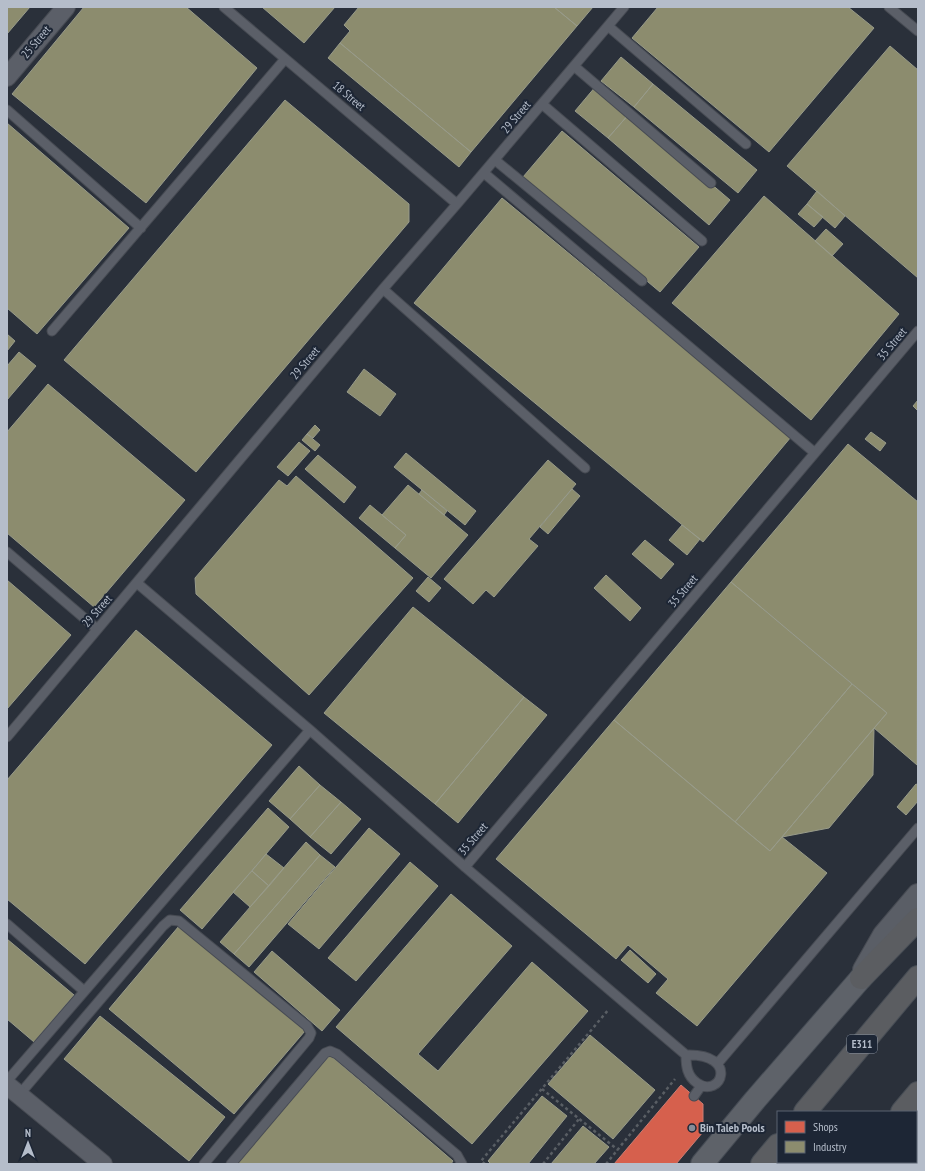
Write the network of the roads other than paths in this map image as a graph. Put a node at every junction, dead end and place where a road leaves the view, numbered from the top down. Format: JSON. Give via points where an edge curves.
{"nodes":[{"id":1,"x":66,"y":7,"type":"edge"},
{"id":2,"x":224,"y":7,"type":"edge"},
{"id":3,"x":624,"y":7,"type":"edge"},
{"id":4,"x":889,"y":7,"type":"edge"},
{"id":5,"x":608,"y":26,"type":"junction"},
{"id":6,"x":918,"y":31,"type":"edge"},
{"id":7,"x":285,"y":58,"type":"junction"},
{"id":8,"x":574,"y":66,"type":"junction"},
{"id":9,"x":7,"y":77,"type":"edge"},
{"id":10,"x":542,"y":104,"type":"junction"},
{"id":11,"x":7,"y":110,"type":"edge"},
{"id":12,"x":746,"y":144,"type":"dead end"},
{"id":13,"x":495,"y":160,"type":"junction"},
{"id":14,"x":484,"y":173,"type":"junction"},
{"id":15,"x":711,"y":183,"type":"dead end"},
{"id":16,"x":457,"y":204,"type":"junction"},
{"id":17,"x":141,"y":228,"type":"junction"},
{"id":18,"x":702,"y":241,"type":"dead end"},
{"id":19,"x":642,"y":281,"type":"dead end"},
{"id":20,"x":383,"y":289,"type":"junction"},
{"id":21,"x":52,"y":331,"type":"dead end"},
{"id":22,"x":918,"y":331,"type":"edge"},
{"id":23,"x":815,"y":453,"type":"junction"},
{"id":24,"x":585,"y":468,"type":"dead end"},
{"id":25,"x":7,"y":552,"type":"edge"},
{"id":26,"x":137,"y":584,"type":"junction"},
{"id":27,"x":97,"y":629,"type":"junction"},
{"id":28,"x":310,"y":730,"type":"junction"},
{"id":29,"x":7,"y":737,"type":"edge"},
{"id":30,"x":918,"y":828,"type":"edge"},
{"id":31,"x":466,"y":867,"type":"junction"},
{"id":32,"x":918,"y":895,"type":"edge"},
{"id":33,"x":918,"y":919,"type":"edge"},
{"id":34,"x":7,"y":924,"type":"edge"},
{"id":35,"x":918,"y":977,"type":"edge"},
{"id":36,"x":861,"y":978,"type":"junction"},
{"id":37,"x":84,"y":991,"type":"junction"},
{"id":38,"x":686,"y":1055,"type":"junction"},
{"id":39,"x":718,"y":1063,"type":"junction"},
{"id":40,"x":7,"y":1081,"type":"edge"},
{"id":41,"x":701,"y":1086,"type":"junction"},
{"id":42,"x":13,"y":1090,"type":"edge"},
{"id":43,"x":918,"y":1093,"type":"edge"},
{"id":44,"x":694,"y":1096,"type":"dead end"},
{"id":45,"x":806,"y":1111,"type":"edge"},
{"id":46,"x":903,"y":1111,"type":"edge"},
{"id":47,"x":777,"y":1146,"type":"edge"},
{"id":48,"x":103,"y":1164,"type":"edge"},
{"id":49,"x":204,"y":1164,"type":"edge"},
{"id":50,"x":231,"y":1164,"type":"edge"},
{"id":51,"x":462,"y":1164,"type":"edge"},
{"id":52,"x":702,"y":1164,"type":"edge"},
{"id":53,"x":762,"y":1164,"type":"edge"}],
"edges":[{"from":1,"to":9,"type":"street","name":"25 Street"},
{"from":2,"to":7,"type":"lane","name":"18 Street"},
{"from":3,"to":5,"type":"lane","name":"29 Street"},
{"from":4,"to":6,"type":"lane"},
{"from":5,"to":8,"type":"lane","name":"29 Street"},
{"from":5,"to":12,"type":"lane"},
{"from":7,"to":16,"type":"lane","name":"18 Street"},
{"from":7,"to":17,"type":"lane"},
{"from":8,"to":10,"type":"lane","name":"29 Street"},
{"from":8,"to":15,"type":"lane"},
{"from":10,"to":13,"type":"lane","name":"29 Street"},
{"from":10,"to":18,"type":"lane"},
{"from":11,"to":17,"type":"lane"},
{"from":13,"to":14,"type":"lane","name":"29 Street"},
{"from":13,"to":19,"type":"lane"},
{"from":14,"to":16,"type":"lane","name":"29 Street"},
{"from":14,"to":23,"type":"lane"},
{"from":16,"to":20,"type":"lane","name":"29 Street"},
{"from":17,"to":21,"type":"lane"},
{"from":20,"to":24,"type":"lane"},
{"from":20,"to":26,"type":"lane","name":"29 Street"},
{"from":22,"to":23,"type":"lane","name":"35 Street"},
{"from":23,"to":31,"type":"lane","name":"35 Street"},
{"from":25,"to":27,"type":"lane"},
{"from":26,"to":27,"type":"lane","name":"29 Street"},
{"from":26,"to":28,"type":"lane"},
{"from":27,"to":29,"type":"lane","name":"29 Street"},
{"from":28,"to":31,"type":"lane"},
{"from":28,"to":37,"type":"lane"},
{"from":30,"to":39,"type":"lane"},
{"from":31,"to":38,"type":"lane"},
{"from":32,"to":36,"type":"street","via":[[884,935]]},
{"from":33,"to":36,"type":"highway"},
{"from":34,"to":37,"type":"lane"},
{"from":35,"to":45,"type":"highway","number":"E311"},
{"from":36,"to":52,"type":"main road"},
{"from":37,"to":40,"type":"lane"},
{"from":38,"to":39,"type":"lane","via":[[699,1055]]},
{"from":38,"to":41,"type":"lane","via":[[689,1074]]},
{"from":39,"to":41,"type":"lane","via":[[721,1068],[719,1080],[708,1087]]},
{"from":41,"to":44,"type":"lane"},
{"from":42,"to":48,"type":"street"},
{"from":42,"to":49,"type":"lane","via":[[163,926],[170,920],[179,921],[307,1026],[311,1033]]},
{"from":43,"to":46,"type":"highway"},
{"from":47,"to":53,"type":"highway"},
{"from":50,"to":51,"type":"lane","via":[[325,1053],[330,1051],[337,1054],[457,1155]]}]}
